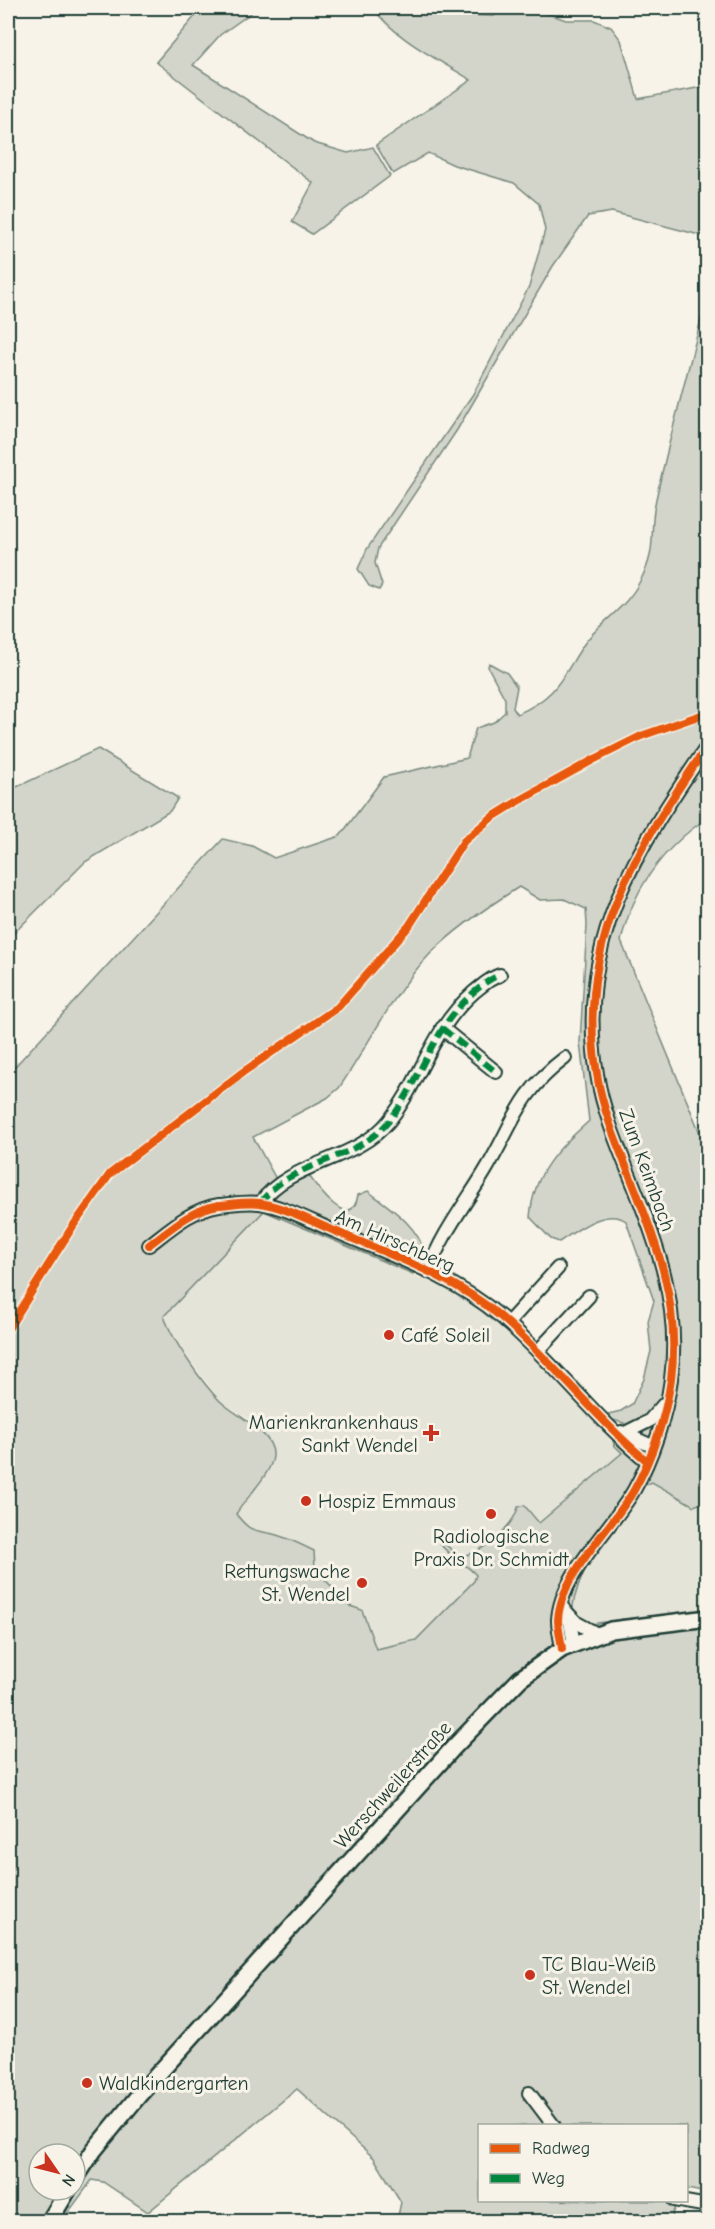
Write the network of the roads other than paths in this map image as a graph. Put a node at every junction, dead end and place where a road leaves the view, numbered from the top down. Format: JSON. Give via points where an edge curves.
{"nodes":[{"id":1,"x":708,"y":745,"type":"edge"},
{"id":2,"x":501,"y":975,"type":"dead end"},
{"id":3,"x":442,"y":1028,"type":"junction"},
{"id":4,"x":565,"y":1058,"type":"dead end"},
{"id":5,"x":496,"y":1072,"type":"dead end"},
{"id":6,"x":260,"y":1203,"type":"junction"},
{"id":7,"x":149,"y":1245,"type":"dead end"},
{"id":8,"x":558,"y":1268,"type":"dead end"},
{"id":9,"x":429,"y":1272,"type":"junction"},
{"id":10,"x":588,"y":1296,"type":"dead end"},
{"id":11,"x":508,"y":1323,"type":"junction"},
{"id":12,"x":538,"y":1351,"type":"junction"},
{"id":13,"x":666,"y":1400,"type":"junction"},
{"id":14,"x":611,"y":1431,"type":"junction"},
{"id":15,"x":627,"y":1432,"type":"junction"},
{"id":16,"x":652,"y":1446,"type":"junction"},
{"id":17,"x":647,"y":1461,"type":"junction"},
{"id":18,"x":565,"y":1611,"type":"junction"},
{"id":19,"x":708,"y":1618,"type":"edge"},
{"id":20,"x":599,"y":1635,"type":"junction"},
{"id":21,"x":568,"y":1647,"type":"junction"},
{"id":22,"x":529,"y":2093,"type":"dead end"},
{"id":23,"x":552,"y":2124,"type":"edge"},
{"id":24,"x":87,"y":2162,"type":"edge"},
{"id":25,"x":61,"y":2202,"type":"edge"},
{"id":26,"x":685,"y":2202,"type":"edge"},
{"id":27,"x":708,"y":2206,"type":"edge"},
{"id":28,"x":49,"y":2222,"type":"edge"}],
"edges":[{"from":1,"to":13,"type":"street","name":"Zum Keimbach","via":[[650,834],[617,896],[592,983],[591,1024],[597,1075],[669,1289],[674,1356]]},
{"from":2,"to":3,"type":"street","via":[[486,981]]},
{"from":3,"to":5,"type":"street"},
{"from":3,"to":6,"type":"street","via":[[397,1108],[375,1135],[359,1147],[279,1182]]},
{"from":4,"to":9,"type":"street","via":[[536,1082],[446,1230]]},
{"from":6,"to":7,"type":"street","name":"Am Hirschberg","via":[[217,1205],[183,1219]]},
{"from":6,"to":9,"type":"street","name":"Am Hirschberg"},
{"from":8,"to":11,"type":"street"},
{"from":9,"to":11,"type":"street","name":"Am Hirschberg","via":[[456,1285]]},
{"from":10,"to":12,"type":"street"},
{"from":11,"to":12,"type":"street","name":"Am Hirschberg"},
{"from":12,"to":14,"type":"street","name":"Am Hirschberg"},
{"from":13,"to":15,"type":"street","via":[[649,1422]]},
{"from":13,"to":16,"type":"street","name":"Zum Keimbach"},
{"from":14,"to":15,"type":"street"},
{"from":14,"to":17,"type":"street","name":"Am Hirschberg"},
{"from":15,"to":16,"type":"street"},
{"from":16,"to":17,"type":"street","name":"Zum Keimbach"},
{"from":17,"to":18,"type":"street","name":"Zum Keimbach","via":[[634,1490],[568,1587]]},
{"from":18,"to":20,"type":"street"},
{"from":18,"to":21,"type":"street","name":"Zum Keimbach","via":[[558,1620]]},
{"from":19,"to":20,"type":"main road","name":"Werschweilerstraße","via":[[636,1626]]},
{"from":20,"to":21,"type":"main road","name":"Werschweilerstraße"},
{"from":21,"to":24,"type":"main road","name":"Werschweilerstraße","via":[[520,1679],[481,1718],[162,2069]]},
{"from":22,"to":23,"type":"street"},
{"from":25,"to":28,"type":"main road"},
{"from":26,"to":27,"type":"street"}]}
